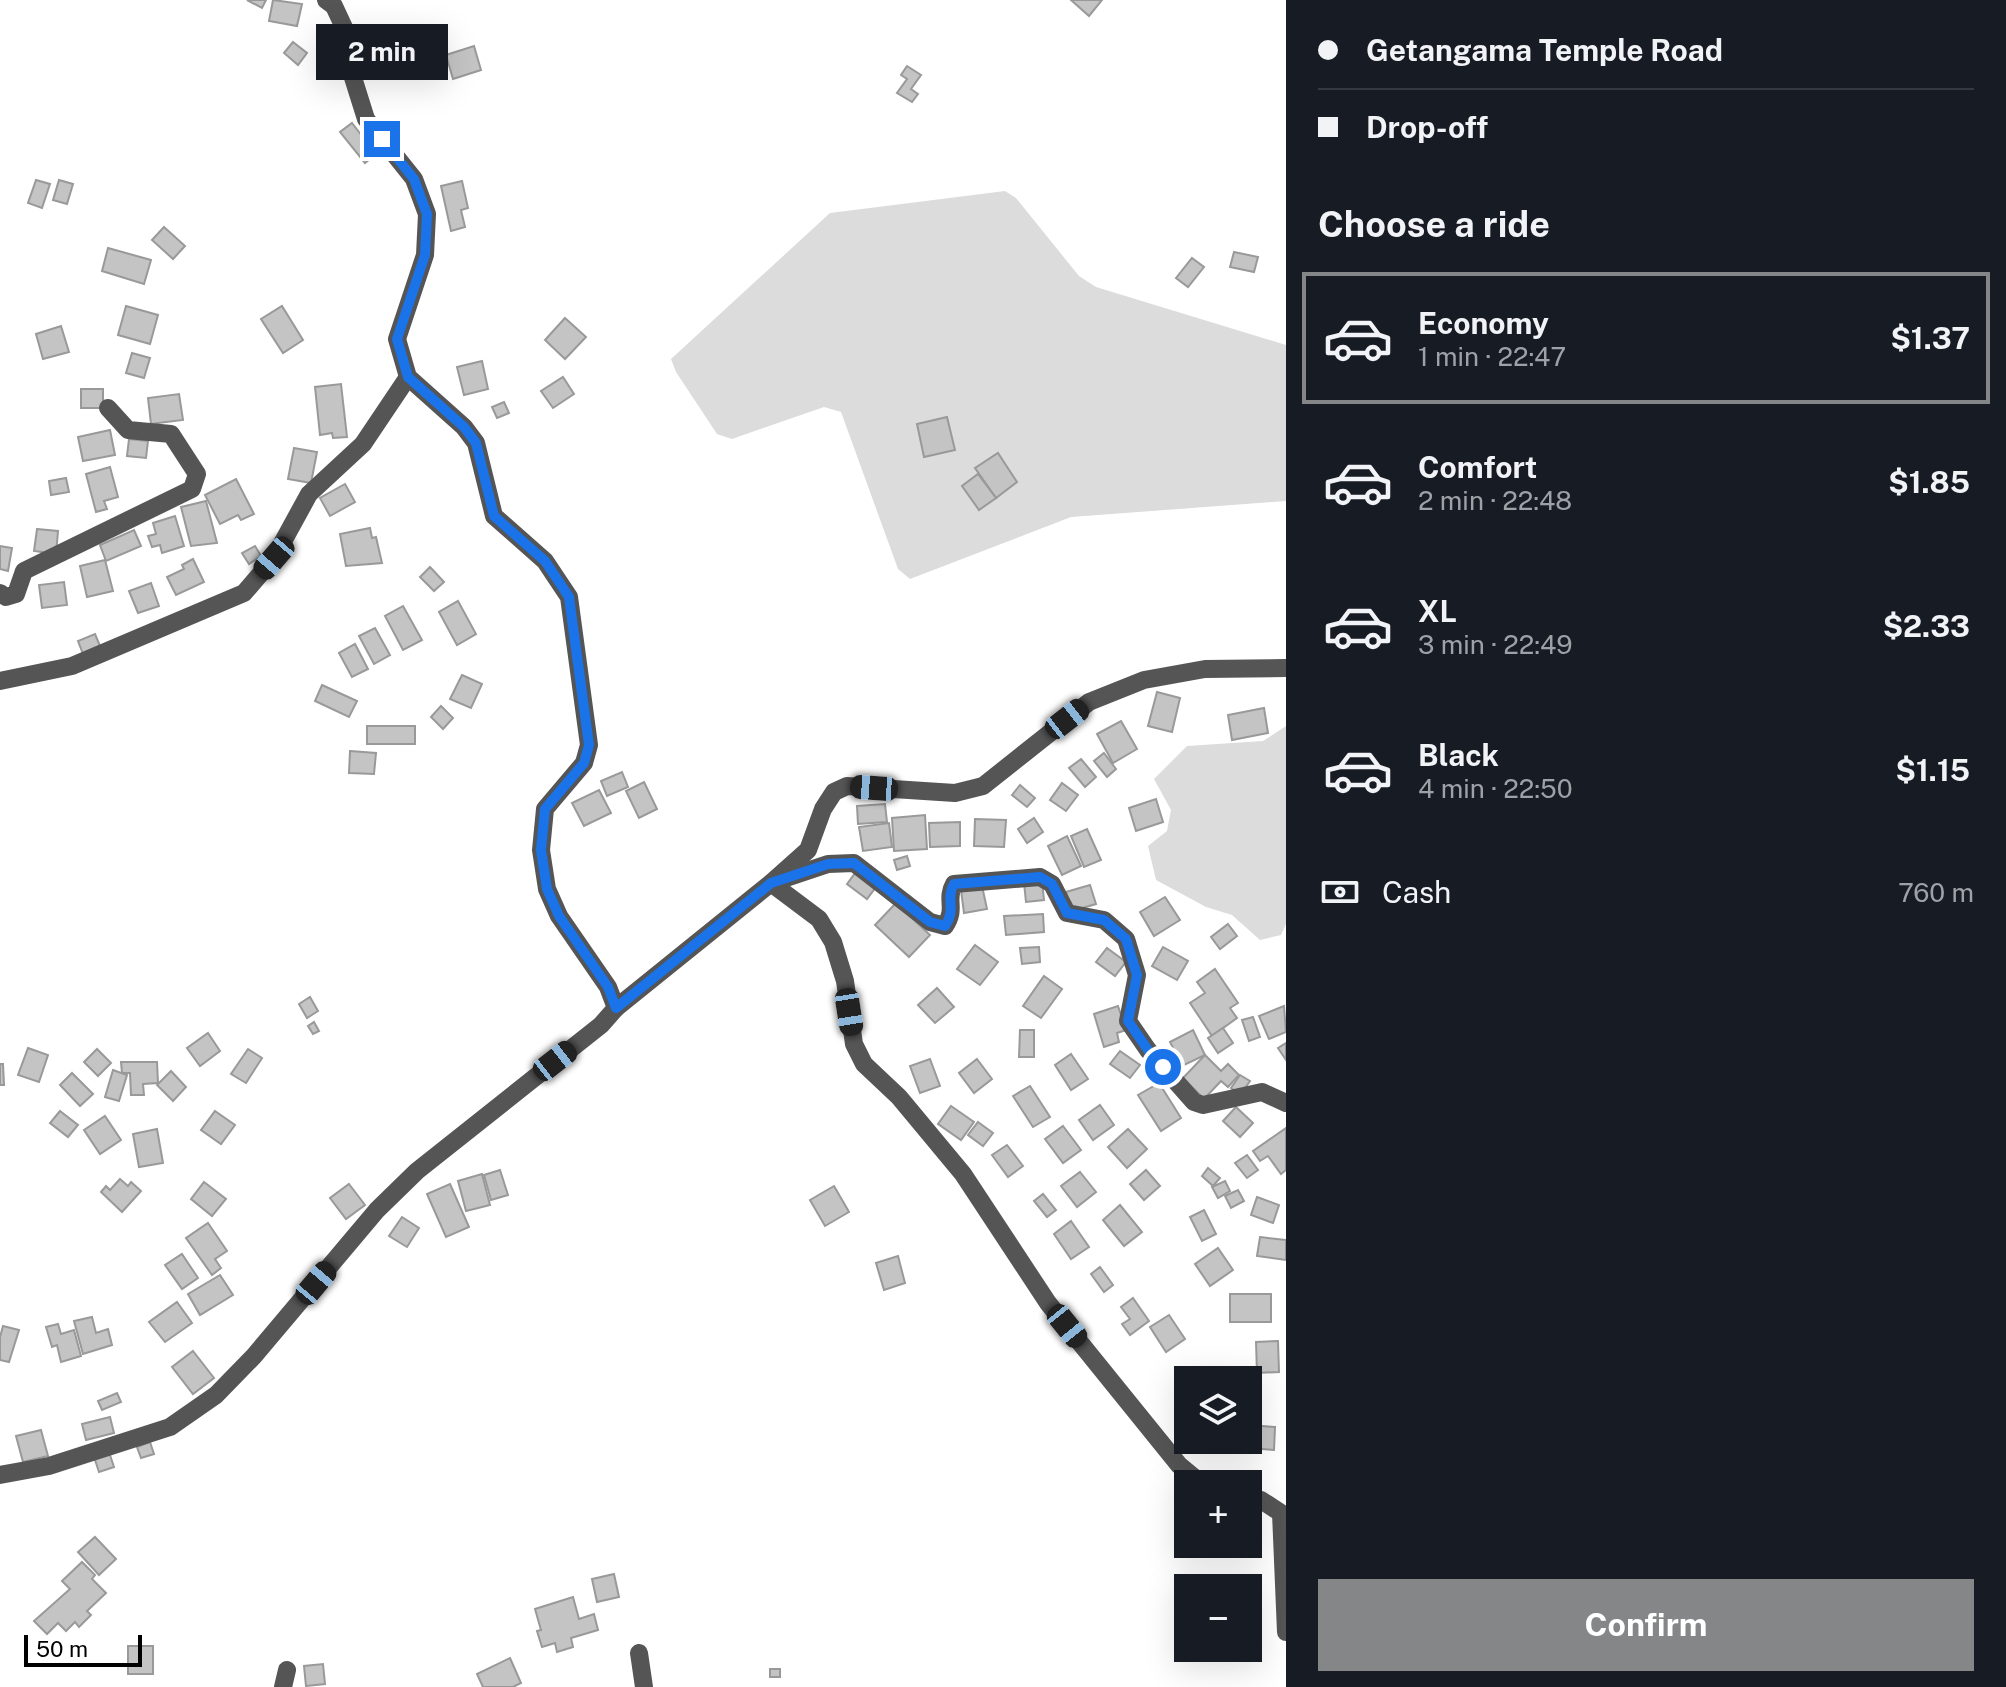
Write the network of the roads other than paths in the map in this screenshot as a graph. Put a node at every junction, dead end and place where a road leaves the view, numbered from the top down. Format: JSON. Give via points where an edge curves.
{"nodes":[{"id":1,"x":326,"y":0,"type":"edge"},
{"id":2,"x":408,"y":377,"type":"junction"},
{"id":3,"x":108,"y":408,"type":"dead end"},
{"id":4,"x":0,"y":593,"type":"edge"},
{"id":5,"x":1286,"y":668,"type":"edge"},
{"id":6,"x":0,"y":681,"type":"edge"},
{"id":7,"x":771,"y":883,"type":"junction"},
{"id":8,"x":616,"y":1008,"type":"junction"},
{"id":9,"x":1286,"y":1103,"type":"edge"},
{"id":10,"x":1185,"y":1470,"type":"edge"},
{"id":11,"x":0,"y":1475,"type":"edge"},
{"id":12,"x":1262,"y":1501,"type":"edge"},
{"id":13,"x":1286,"y":1632,"type":"edge"},
{"id":14,"x":639,"y":1653,"type":"dead end"},
{"id":15,"x":644,"y":1687,"type":"edge"}],
"edges":[{"from":1,"to":2,"type":"street","via":[[347,34],[350,68],[366,119],[414,179],[427,214],[425,255],[397,339]]},
{"from":2,"to":6,"type":"street","via":[[363,444],[309,494],[274,558],[244,593],[72,666]]},
{"from":2,"to":8,"type":"street","via":[[476,443],[494,516],[545,561],[569,597],[589,745],[584,763],[545,809],[541,850],[547,889],[559,916],[608,987]]},
{"from":3,"to":4,"type":"street","via":[[128,430],[171,434],[197,474],[192,489],[24,571],[16,594]]},
{"from":5,"to":7,"type":"street","via":[[1205,669],[1144,680],[1089,702],[983,786],[955,793],[847,786],[834,792],[823,809],[808,850]]},
{"from":7,"to":8,"type":"street"},
{"from":7,"to":9,"type":"street","via":[[828,864],[854,863],[930,922],[945,926],[952,916],[954,884],[1040,877],[1052,884],[1067,913],[1104,920],[1126,939],[1137,975],[1128,1021],[1194,1102],[1203,1105],[1262,1092]]},
{"from":7,"to":10,"type":"street","via":[[819,919],[833,942],[854,1044],[864,1064],[963,1174],[1048,1303]]},
{"from":8,"to":11,"type":"street","via":[[387,1200],[216,1395],[170,1427],[49,1466]]},
{"from":12,"to":13,"type":"street","via":[[1281,1513]]},
{"from":14,"to":15,"type":"street"}]}
